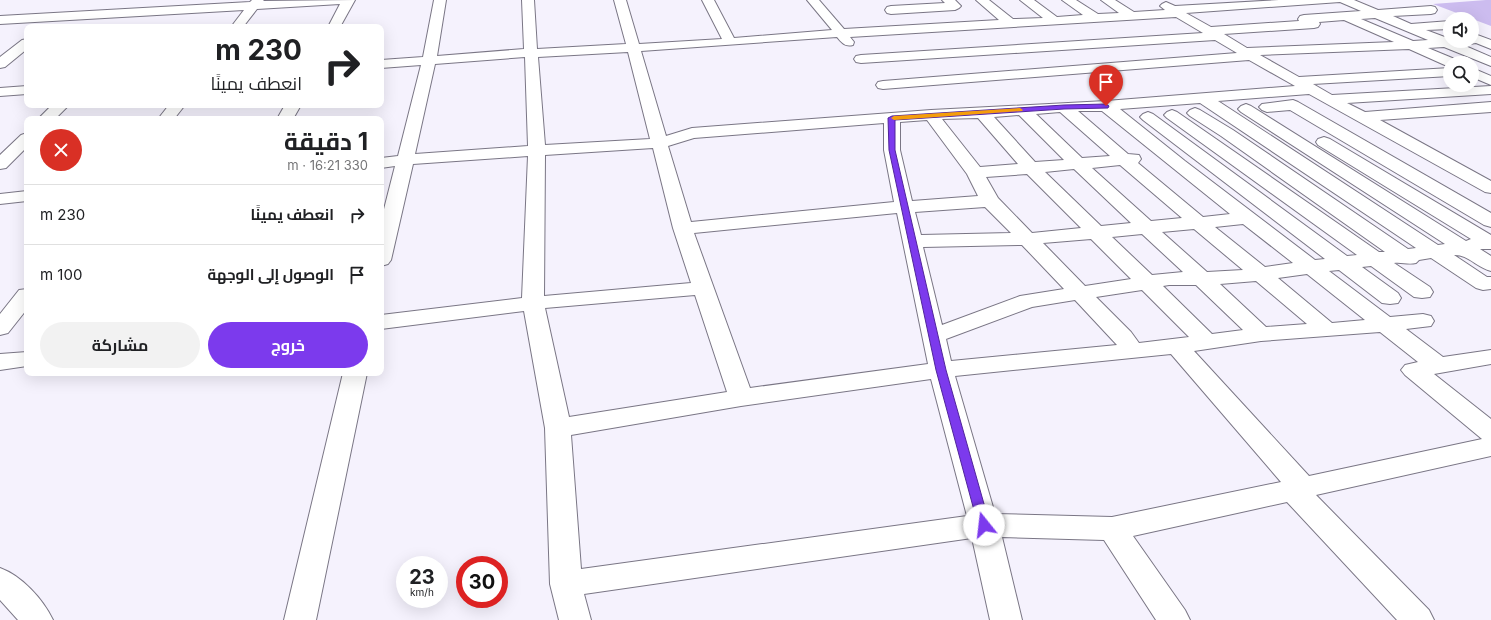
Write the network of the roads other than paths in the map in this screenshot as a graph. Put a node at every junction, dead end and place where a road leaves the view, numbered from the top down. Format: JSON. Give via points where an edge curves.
{"nodes":[{"id":1,"x":166,"y":0,"type":"edge"},
{"id":2,"x":348,"y":0,"type":"edge"},
{"id":3,"x":440,"y":0,"type":"edge"},
{"id":4,"x":528,"y":0,"type":"edge"},
{"id":5,"x":620,"y":0,"type":"edge"},
{"id":6,"x":708,"y":0,"type":"edge"},
{"id":7,"x":813,"y":0,"type":"edge"},
{"id":8,"x":982,"y":0,"type":"edge"},
{"id":9,"x":1026,"y":0,"type":"edge"},
{"id":10,"x":1068,"y":0,"type":"edge"},
{"id":11,"x":1087,"y":0,"type":"edge"},
{"id":12,"x":1107,"y":0,"type":"edge"},
{"id":13,"x":1125,"y":0,"type":"edge"},
{"id":14,"x":1226,"y":0,"type":"edge"},
{"id":15,"x":1344,"y":0,"type":"edge"},
{"id":16,"x":1156,"y":1,"type":"edge"},
{"id":17,"x":1290,"y":1,"type":"edge"},
{"id":18,"x":256,"y":3,"type":"edge"},
{"id":19,"x":952,"y":3,"type":"edge"},
{"id":20,"x":1396,"y":3,"type":"edge"},
{"id":21,"x":77,"y":4,"type":"dead end"},
{"id":22,"x":1273,"y":4,"type":"junction"},
{"id":23,"x":1182,"y":5,"type":"edge"},
{"id":24,"x":1236,"y":6,"type":"junction"},
{"id":25,"x":1361,"y":7,"type":"junction"},
{"id":26,"x":1057,"y":8,"type":"dead end"},
{"id":27,"x":156,"y":10,"type":"junction"},
{"id":28,"x":969,"y":10,"type":"dead end"},
{"id":29,"x":891,"y":11,"type":"junction"},
{"id":30,"x":1019,"y":11,"type":"dead end"},
{"id":31,"x":1409,"y":12,"type":"junction"},
{"id":32,"x":1148,"y":14,"type":"junction"},
{"id":33,"x":1322,"y":14,"type":"edge"},
{"id":34,"x":1377,"y":14,"type":"junction"},
{"id":35,"x":1427,"y":14,"type":"junction"},
{"id":36,"x":62,"y":16,"type":"junction"},
{"id":37,"x":1132,"y":16,"type":"junction"},
{"id":38,"x":1344,"y":16,"type":"junction"},
{"id":39,"x":1113,"y":17,"type":"junction"},
{"id":40,"x":1443,"y":17,"type":"edge"},
{"id":41,"x":1098,"y":19,"type":"junction"},
{"id":42,"x":0,"y":20,"type":"edge"},
{"id":43,"x":1054,"y":20,"type":"junction"},
{"id":44,"x":1072,"y":20,"type":"junction"},
{"id":45,"x":145,"y":21,"type":"dead end"},
{"id":46,"x":1033,"y":21,"type":"junction"},
{"id":47,"x":1393,"y":21,"type":"junction"},
{"id":48,"x":1010,"y":23,"type":"junction"},
{"id":49,"x":52,"y":24,"type":"edge"},
{"id":50,"x":239,"y":24,"type":"edge"},
{"id":51,"x":336,"y":24,"type":"edge"},
{"id":52,"x":987,"y":25,"type":"junction"},
{"id":53,"x":1358,"y":27,"type":"junction"},
{"id":54,"x":1443,"y":27,"type":"edge"},
{"id":55,"x":1410,"y":28,"type":"junction"},
{"id":56,"x":1479,"y":29,"type":"edge"},
{"id":57,"x":905,"y":30,"type":"junction"},
{"id":58,"x":1376,"y":30,"type":"junction"},
{"id":59,"x":1328,"y":31,"type":"dead end"},
{"id":60,"x":1443,"y":31,"type":"edge"},
{"id":61,"x":1443,"y":32,"type":"edge"},
{"id":62,"x":842,"y":33,"type":"junction"},
{"id":63,"x":1443,"y":33,"type":"edge"},
{"id":64,"x":1491,"y":33,"type":"edge"},
{"id":65,"x":1215,"y":34,"type":"junction"},
{"id":66,"x":1427,"y":35,"type":"junction"},
{"id":67,"x":1342,"y":37,"type":"dead end"},
{"id":68,"x":730,"y":42,"type":"junction"},
{"id":69,"x":1479,"y":43,"type":"edge"},
{"id":70,"x":1391,"y":44,"type":"junction"},
{"id":71,"x":24,"y":45,"type":"edge"},
{"id":72,"x":1411,"y":46,"type":"junction"},
{"id":73,"x":634,"y":48,"type":"junction"},
{"id":74,"x":1364,"y":48,"type":"junction"},
{"id":75,"x":1465,"y":48,"type":"edge"},
{"id":76,"x":1331,"y":49,"type":"junction"},
{"id":77,"x":531,"y":53,"type":"junction"},
{"id":78,"x":1248,"y":54,"type":"junction"},
{"id":79,"x":1305,"y":55,"type":"junction"},
{"id":80,"x":861,"y":59,"type":"junction"},
{"id":81,"x":1490,"y":59,"type":"edge"},
{"id":82,"x":429,"y":60,"type":"junction"},
{"id":83,"x":1479,"y":60,"type":"edge"},
{"id":84,"x":1443,"y":63,"type":"edge"},
{"id":85,"x":0,"y":64,"type":"edge"},
{"id":86,"x":384,"y":64,"type":"edge"},
{"id":87,"x":1430,"y":64,"type":"junction"},
{"id":88,"x":1479,"y":66,"type":"edge"},
{"id":89,"x":1316,"y":68,"type":"dead end"},
{"id":90,"x":1361,"y":68,"type":"junction"},
{"id":91,"x":1336,"y":70,"type":"junction"},
{"id":92,"x":1406,"y":75,"type":"junction"},
{"id":93,"x":875,"y":76,"type":"junction"},
{"id":94,"x":1384,"y":76,"type":"junction"},
{"id":95,"x":1479,"y":76,"type":"edge"},
{"id":96,"x":1298,"y":81,"type":"junction"},
{"id":97,"x":1443,"y":82,"type":"edge"},
{"id":98,"x":1490,"y":85,"type":"edge"},
{"id":99,"x":1443,"y":86,"type":"edge"},
{"id":100,"x":1479,"y":86,"type":"edge"},
{"id":101,"x":1443,"y":88,"type":"edge"},
{"id":102,"x":1314,"y":89,"type":"junction"},
{"id":103,"x":24,"y":90,"type":"edge"},
{"id":104,"x":0,"y":92,"type":"edge"},
{"id":105,"x":1473,"y":92,"type":"edge"},
{"id":106,"x":1417,"y":94,"type":"junction"},
{"id":107,"x":1332,"y":99,"type":"junction"},
{"id":108,"x":1249,"y":101,"type":"junction"},
{"id":109,"x":1106,"y":106,"type":"junction"},
{"id":110,"x":1199,"y":106,"type":"junction"},
{"id":111,"x":1491,"y":106,"type":"edge"},
{"id":112,"x":1064,"y":107,"type":"junction"},
{"id":113,"x":1270,"y":107,"type":"junction"},
{"id":114,"x":58,"y":108,"type":"edge"},
{"id":115,"x":175,"y":108,"type":"edge"},
{"id":116,"x":892,"y":110,"type":"junction"},
{"id":117,"x":1023,"y":110,"type":"junction"},
{"id":118,"x":1223,"y":111,"type":"junction"},
{"id":119,"x":982,"y":113,"type":"junction"},
{"id":120,"x":931,"y":115,"type":"junction"},
{"id":121,"x":1172,"y":115,"type":"junction"},
{"id":122,"x":49,"y":116,"type":"edge"},
{"id":123,"x":168,"y":116,"type":"edge"},
{"id":124,"x":1148,"y":117,"type":"junction"},
{"id":125,"x":1122,"y":119,"type":"junction"},
{"id":126,"x":1367,"y":119,"type":"junction"},
{"id":127,"x":1328,"y":124,"type":"junction"},
{"id":128,"x":1300,"y":126,"type":"junction"},
{"id":129,"x":1278,"y":128,"type":"junction"},
{"id":130,"x":1252,"y":131,"type":"junction"},
{"id":131,"x":1227,"y":133,"type":"junction"},
{"id":132,"x":1201,"y":135,"type":"junction"},
{"id":133,"x":1175,"y":137,"type":"junction"},
{"id":134,"x":1147,"y":139,"type":"junction"},
{"id":135,"x":24,"y":141,"type":"edge"},
{"id":136,"x":660,"y":142,"type":"junction"},
{"id":137,"x":1411,"y":143,"type":"junction"},
{"id":138,"x":1367,"y":148,"type":"junction"},
{"id":139,"x":1338,"y":150,"type":"junction"},
{"id":140,"x":537,"y":152,"type":"junction"},
{"id":141,"x":1314,"y":152,"type":"junction"},
{"id":142,"x":1286,"y":155,"type":"junction"},
{"id":143,"x":1260,"y":157,"type":"junction"},
{"id":144,"x":1124,"y":160,"type":"junction"},
{"id":145,"x":1173,"y":160,"type":"junction"},
{"id":146,"x":1235,"y":160,"type":"junction"},
{"id":147,"x":404,"y":161,"type":"junction"},
{"id":148,"x":1208,"y":162,"type":"junction"},
{"id":149,"x":384,"y":163,"type":"edge"},
{"id":150,"x":0,"y":164,"type":"edge"},
{"id":151,"x":1078,"y":164,"type":"junction"},
{"id":152,"x":1031,"y":168,"type":"junction"},
{"id":153,"x":1462,"y":172,"type":"junction"},
{"id":154,"x":975,"y":173,"type":"junction"},
{"id":155,"x":1416,"y":176,"type":"junction"},
{"id":156,"x":1386,"y":179,"type":"junction"},
{"id":157,"x":1360,"y":182,"type":"junction"},
{"id":158,"x":1332,"y":184,"type":"junction"},
{"id":159,"x":1304,"y":187,"type":"junction"},
{"id":160,"x":1491,"y":188,"type":"edge"},
{"id":161,"x":1278,"y":190,"type":"junction"},
{"id":162,"x":1248,"y":192,"type":"junction"},
{"id":163,"x":1218,"y":195,"type":"junction"},
{"id":164,"x":24,"y":196,"type":"edge"},
{"id":165,"x":0,"y":198,"type":"edge"},
{"id":166,"x":990,"y":201,"type":"junction"},
{"id":167,"x":1491,"y":205,"type":"edge"},
{"id":168,"x":904,"y":207,"type":"junction"},
{"id":169,"x":1468,"y":207,"type":"junction"},
{"id":170,"x":1438,"y":210,"type":"junction"},
{"id":171,"x":1410,"y":213,"type":"junction"},
{"id":172,"x":1380,"y":216,"type":"junction"},
{"id":173,"x":1351,"y":220,"type":"junction"},
{"id":174,"x":1491,"y":221,"type":"edge"},
{"id":175,"x":1199,"y":222,"type":"junction"},
{"id":176,"x":1324,"y":222,"type":"junction"},
{"id":177,"x":1254,"y":223,"type":"junction"},
{"id":178,"x":1146,"y":226,"type":"junction"},
{"id":179,"x":1293,"y":226,"type":"junction"},
{"id":180,"x":683,"y":228,"type":"junction"},
{"id":181,"x":1096,"y":232,"type":"junction"},
{"id":182,"x":1028,"y":239,"type":"junction"},
{"id":183,"x":912,"y":241,"type":"junction"},
{"id":184,"x":1491,"y":242,"type":"edge"},
{"id":185,"x":384,"y":247,"type":"edge"},
{"id":186,"x":1465,"y":248,"type":"junction"},
{"id":187,"x":1434,"y":252,"type":"junction"},
{"id":188,"x":1409,"y":258,"type":"junction"},
{"id":189,"x":1376,"y":259,"type":"junction"},
{"id":190,"x":1343,"y":263,"type":"junction"},
{"id":191,"x":1491,"y":265,"type":"edge"},
{"id":192,"x":1311,"y":266,"type":"junction"},
{"id":193,"x":1260,"y":274,"type":"junction"},
{"id":194,"x":1202,"y":278,"type":"junction"},
{"id":195,"x":1148,"y":283,"type":"junction"},
{"id":196,"x":1491,"y":283,"type":"edge"},
{"id":197,"x":703,"y":288,"type":"junction"},
{"id":198,"x":1080,"y":294,"type":"junction"},
{"id":199,"x":1390,"y":298,"type":"junction"},
{"id":200,"x":24,"y":299,"type":"edge"},
{"id":201,"x":1356,"y":302,"type":"junction"},
{"id":202,"x":533,"y":303,"type":"junction"},
{"id":203,"x":1423,"y":321,"type":"dead end"},
{"id":204,"x":384,"y":322,"type":"edge"},
{"id":205,"x":1387,"y":325,"type":"junction"},
{"id":206,"x":0,"y":328,"type":"edge"},
{"id":207,"x":1327,"y":330,"type":"junction"},
{"id":208,"x":1261,"y":334,"type":"junction"},
{"id":209,"x":934,"y":336,"type":"junction"},
{"id":210,"x":1207,"y":342,"type":"junction"},
{"id":211,"x":1177,"y":346,"type":"junction"},
{"id":212,"x":1129,"y":351,"type":"junction"},
{"id":213,"x":1491,"y":357,"type":"edge"},
{"id":214,"x":24,"y":359,"type":"edge"},
{"id":215,"x":0,"y":362,"type":"edge"},
{"id":216,"x":1439,"y":366,"type":"junction"},
{"id":217,"x":941,"y":370,"type":"junction"},
{"id":218,"x":354,"y":376,"type":"edge"},
{"id":219,"x":741,"y":398,"type":"junction"},
{"id":220,"x":558,"y":428,"type":"junction"},
{"id":221,"x":1491,"y":433,"type":"edge"},
{"id":222,"x":1491,"y":447,"type":"edge"},
{"id":223,"x":1298,"y":489,"type":"junction"},
{"id":224,"x":984,"y":525,"type":"junction"},
{"id":225,"x":1112,"y":529,"type":"junction"},
{"id":226,"x":0,"y":581,"type":"edge"},
{"id":227,"x":566,"y":584,"type":"junction"},
{"id":228,"x":36,"y":620,"type":"edge"},
{"id":229,"x":300,"y":620,"type":"edge"},
{"id":230,"x":575,"y":620,"type":"edge"},
{"id":231,"x":1006,"y":620,"type":"edge"},
{"id":232,"x":1174,"y":620,"type":"edge"},
{"id":233,"x":1418,"y":620,"type":"edge"}],
"edges":[{"from":1,"to":27,"type":"street"},
{"from":2,"to":18,"type":"street"},
{"from":2,"to":51,"type":"street"},
{"from":3,"to":82,"type":"street"},
{"from":4,"to":77,"type":"street"},
{"from":5,"to":73,"type":"street"},
{"from":6,"to":68,"type":"street"},
{"from":7,"to":62,"type":"street"},
{"from":8,"to":48,"type":"street"},
{"from":9,"to":43,"type":"street"},
{"from":10,"to":41,"type":"street"},
{"from":11,"to":39,"type":"street"},
{"from":12,"to":37,"type":"street"},
{"from":13,"to":32,"type":"street"},
{"from":14,"to":24,"type":"street"},
{"from":15,"to":25,"type":"street"},
{"from":16,"to":23,"type":"street"},
{"from":17,"to":22,"type":"street"},
{"from":17,"to":33,"type":"street"},
{"from":17,"to":33,"type":"street","via":[[1311,2]]},
{"from":18,"to":27,"type":"street"},
{"from":18,"to":50,"type":"street"},
{"from":19,"to":28,"type":"street"},
{"from":19,"to":29,"type":"street"},
{"from":20,"to":25,"type":"street"},
{"from":20,"to":31,"type":"street"},
{"from":20,"to":35,"type":"street"},
{"from":21,"to":36,"type":"street"},
{"from":22,"to":24,"type":"street"},
{"from":22,"to":33,"type":"street"},
{"from":23,"to":24,"type":"street"},
{"from":23,"to":32,"type":"street"},
{"from":23,"to":65,"type":"street"},
{"from":25,"to":33,"type":"street"},
{"from":25,"to":34,"type":"street"},
{"from":26,"to":44,"type":"street"},
{"from":27,"to":36,"type":"street"},
{"from":27,"to":45,"type":"street"},
{"from":29,"to":52,"type":"street","via":[[975,15]]},
{"from":29,"to":57,"type":"street"},
{"from":30,"to":46,"type":"street"},
{"from":31,"to":34,"type":"street"},
{"from":31,"to":35,"type":"street"},
{"from":32,"to":37,"type":"street"},
{"from":33,"to":38,"type":"street"},
{"from":33,"to":53,"type":"street"},
{"from":33,"to":59,"type":"street"},
{"from":33,"to":65,"type":"street"},
{"from":34,"to":38,"type":"street"},
{"from":34,"to":47,"type":"street"},
{"from":35,"to":40,"type":"street"},
{"from":35,"to":47,"type":"street"},
{"from":35,"to":54,"type":"street"},
{"from":36,"to":42,"type":"street"},
{"from":36,"to":49,"type":"street"},
{"from":37,"to":39,"type":"street"},
{"from":38,"to":53,"type":"street"},
{"from":39,"to":41,"type":"street"},
{"from":41,"to":44,"type":"street"},
{"from":43,"to":44,"type":"street"},
{"from":43,"to":46,"type":"street"},
{"from":46,"to":48,"type":"street"},
{"from":47,"to":53,"type":"street"},
{"from":47,"to":55,"type":"street"},
{"from":48,"to":52,"type":"street"},
{"from":52,"to":57,"type":"street"},
{"from":53,"to":58,"type":"street"},
{"from":53,"to":70,"type":"street"},
{"from":55,"to":58,"type":"street"},
{"from":55,"to":60,"type":"street"},
{"from":55,"to":66,"type":"street"},
{"from":56,"to":64,"type":"street"},
{"from":57,"to":62,"type":"street"},
{"from":58,"to":70,"type":"street"},
{"from":61,"to":66,"type":"street"},
{"from":62,"to":68,"type":"street"},
{"from":62,"to":80,"type":"street"},
{"from":63,"to":72,"type":"street"},
{"from":65,"to":78,"type":"street"},
{"from":65,"to":80,"type":"street"},
{"from":66,"to":70,"type":"street"},
{"from":67,"to":74,"type":"street"},
{"from":68,"to":73,"type":"street"},
{"from":69,"to":81,"type":"street"},
{"from":70,"to":72,"type":"street"},
{"from":70,"to":74,"type":"street"},
{"from":70,"to":87,"type":"street"},
{"from":71,"to":85,"type":"street"},
{"from":72,"to":87,"type":"street"},
{"from":73,"to":77,"type":"street"},
{"from":73,"to":136,"type":"street"},
{"from":74,"to":76,"type":"street"},
{"from":74,"to":87,"type":"street"},
{"from":74,"to":92,"type":"street"},
{"from":75,"to":87,"type":"street"},
{"from":76,"to":79,"type":"street"},
{"from":76,"to":90,"type":"street"},
{"from":77,"to":82,"type":"street"},
{"from":77,"to":140,"type":"street"},
{"from":78,"to":79,"type":"street","via":[[1284,51]]},
{"from":78,"to":93,"type":"street"},
{"from":78,"to":96,"type":"street"},
{"from":79,"to":91,"type":"street"},
{"from":80,"to":93,"type":"street"},
{"from":81,"to":83,"type":"street"},
{"from":81,"to":88,"type":"street"},
{"from":82,"to":86,"type":"street"},
{"from":82,"to":147,"type":"street"},
{"from":84,"to":87,"type":"street"},
{"from":87,"to":92,"type":"street"},
{"from":87,"to":97,"type":"street"},
{"from":89,"to":91,"type":"street"},
{"from":90,"to":91,"type":"street"},
{"from":90,"to":94,"type":"street"},
{"from":91,"to":96,"type":"street"},
{"from":92,"to":94,"type":"street"},
{"from":92,"to":99,"type":"street"},
{"from":93,"to":116,"type":"street"},
{"from":94,"to":106,"type":"street"},
{"from":95,"to":98,"type":"street"},
{"from":96,"to":102,"type":"street"},
{"from":98,"to":100,"type":"street"},
{"from":101,"to":106,"type":"street"},
{"from":102,"to":107,"type":"street"},
{"from":102,"to":108,"type":"street"},
{"from":103,"to":104,"type":"street"},
{"from":105,"to":111,"type":"street"},
{"from":106,"to":107,"type":"street"},
{"from":107,"to":126,"type":"street"},
{"from":108,"to":110,"type":"street"},
{"from":108,"to":113,"type":"street"},
{"from":108,"to":118,"type":"street"},
{"from":108,"to":129,"type":"street"},
{"from":109,"to":110,"type":"street"},
{"from":109,"to":112,"type":"street"},
{"from":109,"to":125,"type":"street"},
{"from":110,"to":118,"type":"street"},
{"from":110,"to":121,"type":"street"},
{"from":110,"to":131,"type":"street"},
{"from":111,"to":126,"type":"street"},
{"from":112,"to":117,"type":"street"},
{"from":112,"to":144,"type":"street"},
{"from":113,"to":127,"type":"street","via":[[1293,105]]},
{"from":113,"to":128,"type":"street"},
{"from":114,"to":122,"type":"street"},
{"from":115,"to":123,"type":"street"},
{"from":116,"to":120,"type":"street"},
{"from":116,"to":136,"type":"street","via":[[692,133]]},
{"from":116,"to":168,"type":"street","via":[[892,150]]},
{"from":117,"to":119,"type":"street"},
{"from":117,"to":151,"type":"street"},
{"from":118,"to":130,"type":"street"},
{"from":119,"to":120,"type":"street"},
{"from":119,"to":152,"type":"street"},
{"from":120,"to":154,"type":"street"},
{"from":121,"to":124,"type":"street"},
{"from":121,"to":132,"type":"street"},
{"from":124,"to":125,"type":"street"},
{"from":124,"to":133,"type":"street"},
{"from":125,"to":134,"type":"street"},
{"from":126,"to":127,"type":"street"},
{"from":126,"to":137,"type":"street"},
{"from":127,"to":128,"type":"street"},
{"from":127,"to":138,"type":"street"},
{"from":128,"to":129,"type":"street"},
{"from":128,"to":139,"type":"street"},
{"from":129,"to":130,"type":"street"},
{"from":129,"to":141,"type":"street"},
{"from":130,"to":131,"type":"street"},
{"from":130,"to":142,"type":"street"},
{"from":131,"to":132,"type":"street"},
{"from":131,"to":143,"type":"street"},
{"from":132,"to":133,"type":"street"},
{"from":132,"to":146,"type":"street"},
{"from":133,"to":134,"type":"street"},
{"from":133,"to":148,"type":"street"},
{"from":134,"to":145,"type":"street"},
{"from":135,"to":150,"type":"street"},
{"from":136,"to":140,"type":"street"},
{"from":136,"to":180,"type":"street"},
{"from":137,"to":138,"type":"street"},
{"from":137,"to":153,"type":"street"},
{"from":138,"to":139,"type":"street"},
{"from":138,"to":155,"type":"street"},
{"from":139,"to":141,"type":"street"},
{"from":139,"to":156,"type":"street"},
{"from":140,"to":147,"type":"street"},
{"from":140,"to":202,"type":"street"},
{"from":141,"to":142,"type":"street"},
{"from":141,"to":157,"type":"street"},
{"from":142,"to":143,"type":"street"},
{"from":142,"to":158,"type":"street"},
{"from":143,"to":146,"type":"street"},
{"from":143,"to":159,"type":"street"},
{"from":144,"to":145,"type":"street"},
{"from":144,"to":151,"type":"street"},
{"from":144,"to":175,"type":"street"},
{"from":145,"to":148,"type":"street"},
{"from":145,"to":163,"type":"street"},
{"from":146,"to":148,"type":"street"},
{"from":146,"to":161,"type":"street"},
{"from":147,"to":149,"type":"street"},
{"from":147,"to":185,"type":"street"},
{"from":148,"to":162,"type":"street"},
{"from":151,"to":152,"type":"street"},
{"from":151,"to":178,"type":"street"},
{"from":152,"to":154,"type":"street"},
{"from":152,"to":181,"type":"street"},
{"from":153,"to":155,"type":"street"},
{"from":153,"to":160,"type":"street"},
{"from":154,"to":166,"type":"street"},
{"from":155,"to":156,"type":"street"},
{"from":155,"to":169,"type":"street"},
{"from":156,"to":157,"type":"street"},
{"from":156,"to":170,"type":"street"},
{"from":157,"to":158,"type":"street"},
{"from":157,"to":171,"type":"street"},
{"from":158,"to":159,"type":"street"},
{"from":158,"to":172,"type":"street"},
{"from":159,"to":161,"type":"street"},
{"from":159,"to":173,"type":"street"},
{"from":161,"to":162,"type":"street"},
{"from":161,"to":176,"type":"street"},
{"from":162,"to":163,"type":"street"},
{"from":162,"to":179,"type":"street"},
{"from":163,"to":177,"type":"street"},
{"from":164,"to":165,"type":"street"},
{"from":166,"to":168,"type":"street"},
{"from":166,"to":182,"type":"street"},
{"from":167,"to":169,"type":"street"},
{"from":168,"to":180,"type":"street"},
{"from":168,"to":183,"type":"street"},
{"from":169,"to":170,"type":"street"},
{"from":169,"to":174,"type":"street"},
{"from":170,"to":171,"type":"street"},
{"from":170,"to":184,"type":"street"},
{"from":171,"to":172,"type":"street"},
{"from":171,"to":186,"type":"street"},
{"from":172,"to":173,"type":"street"},
{"from":172,"to":187,"type":"street"},
{"from":173,"to":176,"type":"street"},
{"from":173,"to":188,"type":"street"},
{"from":175,"to":177,"type":"street"},
{"from":175,"to":178,"type":"street"},
{"from":175,"to":193,"type":"street"},
{"from":176,"to":179,"type":"street"},
{"from":176,"to":189,"type":"street"},
{"from":177,"to":179,"type":"street"},
{"from":177,"to":192,"type":"street"},
{"from":178,"to":181,"type":"street"},
{"from":178,"to":194,"type":"street"},
{"from":179,"to":190,"type":"street"},
{"from":180,"to":197,"type":"street"},
{"from":181,"to":182,"type":"street"},
{"from":181,"to":195,"type":"street"},
{"from":182,"to":183,"type":"street"},
{"from":182,"to":198,"type":"street"},
{"from":183,"to":209,"type":"street"},
{"from":184,"to":186,"type":"street"},
{"from":186,"to":187,"type":"street"},
{"from":186,"to":191,"type":"street"},
{"from":187,"to":188,"type":"street"},
{"from":187,"to":196,"type":"street","via":[[1483,284]]},
{"from":188,"to":189,"type":"street"},
{"from":189,"to":190,"type":"street"},
{"from":189,"to":199,"type":"street","via":[[1422,292]]},
{"from":190,"to":192,"type":"street"},
{"from":190,"to":199,"type":"street"},
{"from":192,"to":193,"type":"street"},
{"from":192,"to":201,"type":"street"},
{"from":193,"to":194,"type":"street","via":[[1232,278]]},
{"from":193,"to":207,"type":"street"},
{"from":194,"to":195,"type":"street","via":[[1169,279]]},
{"from":194,"to":208,"type":"street"},
{"from":195,"to":198,"type":"street"},
{"from":195,"to":210,"type":"street"},
{"from":197,"to":202,"type":"street"},
{"from":197,"to":219,"type":"street"},
{"from":198,"to":209,"type":"street","via":[[1028,301]]},
{"from":198,"to":212,"type":"street","via":[[1123,337],[1129,345]]},
{"from":199,"to":201,"type":"street"},
{"from":200,"to":206,"type":"street"},
{"from":201,"to":205,"type":"street"},
{"from":202,"to":204,"type":"street"},
{"from":202,"to":220,"type":"street"},
{"from":203,"to":205,"type":"street"},
{"from":205,"to":207,"type":"street"},
{"from":205,"to":216,"type":"street"},
{"from":207,"to":208,"type":"street"},
{"from":208,"to":210,"type":"street"},
{"from":209,"to":217,"type":"street"},
{"from":210,"to":211,"type":"street"},
{"from":211,"to":212,"type":"street"},
{"from":211,"to":223,"type":"street"},
{"from":212,"to":217,"type":"street"},
{"from":213,"to":216,"type":"street"},
{"from":214,"to":215,"type":"street"},
{"from":216,"to":221,"type":"street","via":[[1413,370]]},
{"from":217,"to":219,"type":"street"},
{"from":217,"to":224,"type":"street"},
{"from":218,"to":229,"type":"street"},
{"from":219,"to":220,"type":"street"},
{"from":220,"to":227,"type":"street"},
{"from":222,"to":223,"type":"street"},
{"from":223,"to":225,"type":"street"},
{"from":223,"to":233,"type":"street"},
{"from":224,"to":225,"type":"street"},
{"from":224,"to":227,"type":"street"},
{"from":224,"to":231,"type":"street"},
{"from":225,"to":232,"type":"street"},
{"from":226,"to":228,"type":"street","via":[[18,597]]},
{"from":227,"to":230,"type":"street"}]}
